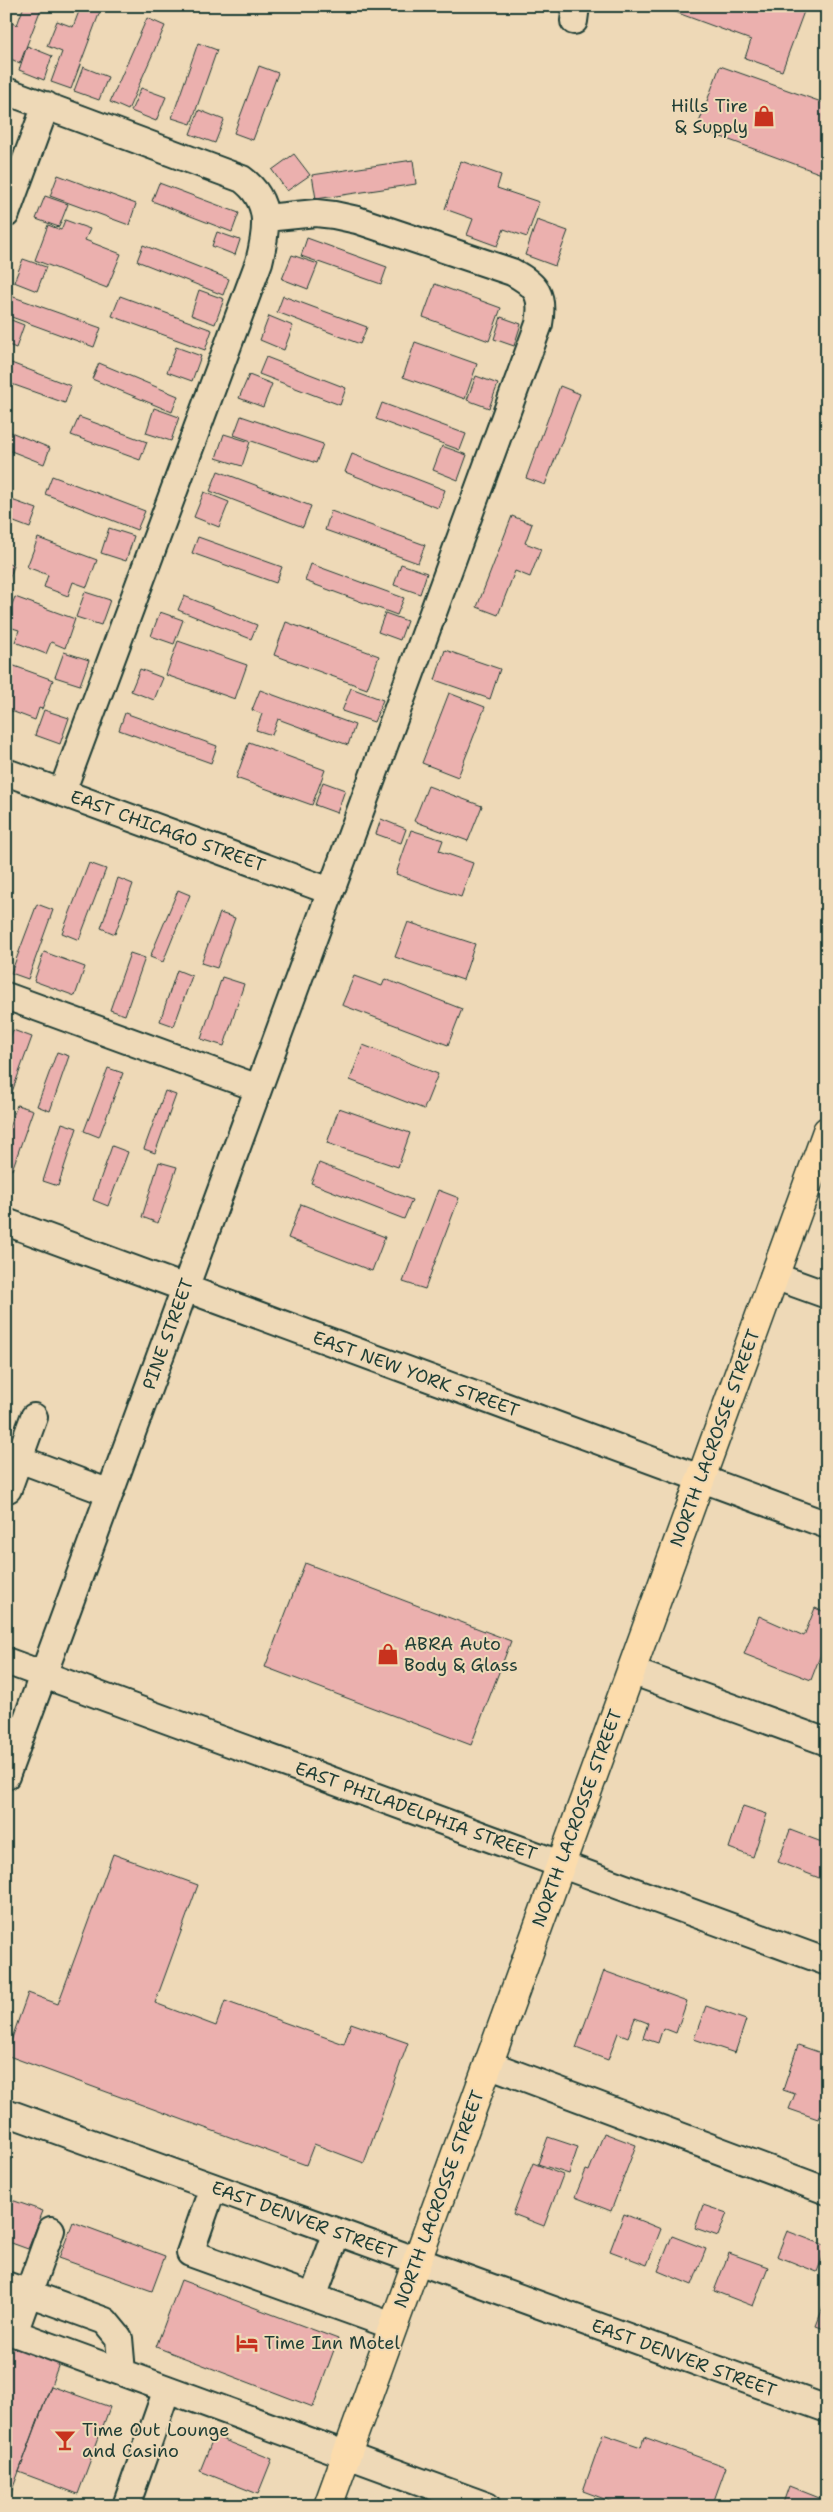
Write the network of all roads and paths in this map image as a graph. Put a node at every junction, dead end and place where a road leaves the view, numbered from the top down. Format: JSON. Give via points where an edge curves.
{"nodes":[{"id":1,"x":6,"y":91,"type":"edge"},
{"id":2,"x":46,"y":106,"type":"junction"},
{"id":3,"x":6,"y":214,"type":"edge"},
{"id":4,"x":266,"y":218,"type":"junction"},
{"id":5,"x":6,"y":772,"type":"edge"},
{"id":6,"x":62,"y":792,"type":"junction"},
{"id":7,"x":330,"y":891,"type":"junction"},
{"id":8,"x":6,"y":996,"type":"edge"},
{"id":9,"x":258,"y":1088,"type":"junction"},
{"id":10,"x":827,"y":1131,"type":"edge"},
{"id":11,"x":6,"y":1222,"type":"edge"},
{"id":12,"x":774,"y":1276,"type":"junction"},
{"id":13,"x":186,"y":1288,"type":"junction"},
{"id":14,"x":827,"y":1295,"type":"edge"},
{"id":15,"x":34,"y":1417,"type":"dead end"},
{"id":16,"x":19,"y":1459,"type":"junction"},
{"id":17,"x":700,"y":1479,"type":"junction"},
{"id":18,"x":8,"y":1489,"type":"dead end"},
{"id":19,"x":110,"y":1493,"type":"junction"},
{"id":20,"x":827,"y":1525,"type":"edge"},
{"id":21,"x":6,"y":1661,"type":"edge"},
{"id":22,"x":631,"y":1671,"type":"junction"},
{"id":23,"x":43,"y":1674,"type":"junction"},
{"id":24,"x":827,"y":1742,"type":"edge"},
{"id":25,"x":6,"y":1776,"type":"edge"},
{"id":26,"x":560,"y":1864,"type":"junction"},
{"id":27,"x":827,"y":1962,"type":"edge"},
{"id":28,"x":488,"y":2064,"type":"junction"},
{"id":29,"x":6,"y":2112,"type":"edge"},
{"id":30,"x":213,"y":2187,"type":"junction"},
{"id":31,"x":827,"y":2191,"type":"edge"},
{"id":32,"x":51,"y":2230,"type":"dead end"},
{"id":33,"x":337,"y":2232,"type":"junction"},
{"id":34,"x":416,"y":2261,"type":"junction"},
{"id":35,"x":17,"y":2289,"type":"edge"},
{"id":36,"x":313,"y":2298,"type":"junction"},
{"id":37,"x":393,"y":2326,"type":"junction"},
{"id":38,"x":10,"y":2332,"type":"edge"},
{"id":39,"x":122,"y":2372,"type":"junction"},
{"id":40,"x":167,"y":2389,"type":"junction"},
{"id":41,"x":827,"y":2410,"type":"edge"},
{"id":42,"x":346,"y":2454,"type":"junction"},
{"id":43,"x":460,"y":2501,"type":"edge"},
{"id":44,"x":132,"y":2504,"type":"edge"},
{"id":45,"x":328,"y":2506,"type":"edge"},
{"id":46,"x":487,"y":2506,"type":"edge"}],
"edges":[{"from":1,"to":2,"type":"street"},
{"from":2,"to":3,"type":"street"},
{"from":2,"to":4,"type":"street","via":[[242,179],[258,194]]},
{"from":4,"to":6,"type":"street","via":[[258,262]]},
{"from":4,"to":7,"type":"street","name":"PINE STREET","via":[[316,213],[366,222],[512,272],[527,280],[538,293],[542,307],[539,324]]},
{"from":5,"to":6,"type":"street","name":"EAST CHICAGO STREET"},
{"from":6,"to":7,"type":"street","name":"EAST CHICAGO STREET"},
{"from":7,"to":9,"type":"street","name":"PINE STREET"},
{"from":8,"to":9,"type":"street"},
{"from":9,"to":13,"type":"street","name":"PINE STREET"},
{"from":10,"to":12,"type":"main road","name":"NORTH LACROSSE STREET"},
{"from":11,"to":13,"type":"street","name":"EAST NEW YORK STREET"},
{"from":12,"to":14,"type":"street"},
{"from":12,"to":17,"type":"main road","name":"NORTH LACROSSE STREET"},
{"from":13,"to":17,"type":"street","name":"EAST NEW YORK STREET"},
{"from":13,"to":19,"type":"street","name":"PINE STREET"},
{"from":15,"to":16,"type":"street"},
{"from":16,"to":18,"type":"street"},
{"from":16,"to":19,"type":"street"},
{"from":17,"to":20,"type":"street","name":"EAST NEW YORK STREET"},
{"from":17,"to":22,"type":"main road","name":"NORTH LACROSSE STREET"},
{"from":19,"to":23,"type":"street","name":"PINE STREET"},
{"from":21,"to":23,"type":"street","name":"EAST PHILADELPHIA STREET"},
{"from":22,"to":24,"type":"street"},
{"from":22,"to":26,"type":"main road","name":"NORTH LACROSSE STREET"},
{"from":23,"to":25,"type":"street","name":"PINE STREET"},
{"from":23,"to":26,"type":"street","name":"EAST PHILADELPHIA STREET"},
{"from":26,"to":27,"type":"street","name":"EAST PHILADELPHIA STREET"},
{"from":26,"to":28,"type":"main road","name":"NORTH LACROSSE STREET"},
{"from":28,"to":31,"type":"street"},
{"from":28,"to":34,"type":"main road","name":"NORTH LACROSSE STREET"},
{"from":29,"to":30,"type":"street","name":"EAST DENVER STREET"},
{"from":30,"to":33,"type":"street","name":"EAST DENVER STREET"},
{"from":30,"to":36,"type":"street","via":[[190,2253]]},
{"from":32,"to":35,"type":"street"},
{"from":33,"to":34,"type":"street","name":"EAST DENVER STREET"},
{"from":33,"to":36,"type":"street"},
{"from":34,"to":37,"type":"main road","name":"NORTH LACROSSE STREET"},
{"from":34,"to":41,"type":"street","name":"EAST DENVER STREET"},
{"from":35,"to":38,"type":"street"},
{"from":35,"to":39,"type":"street","via":[[105,2321],[119,2338]]},
{"from":36,"to":37,"type":"street"},
{"from":37,"to":42,"type":"main road","name":"NORTH LACROSSE STREET"},
{"from":38,"to":39,"type":"street"},
{"from":39,"to":40,"type":"street"},
{"from":40,"to":42,"type":"street"},
{"from":40,"to":44,"type":"street"},
{"from":42,"to":43,"type":"street"},
{"from":42,"to":45,"type":"main road","name":"NORTH LACROSSE STREET"},
{"from":43,"to":46,"type":"street"}]}
